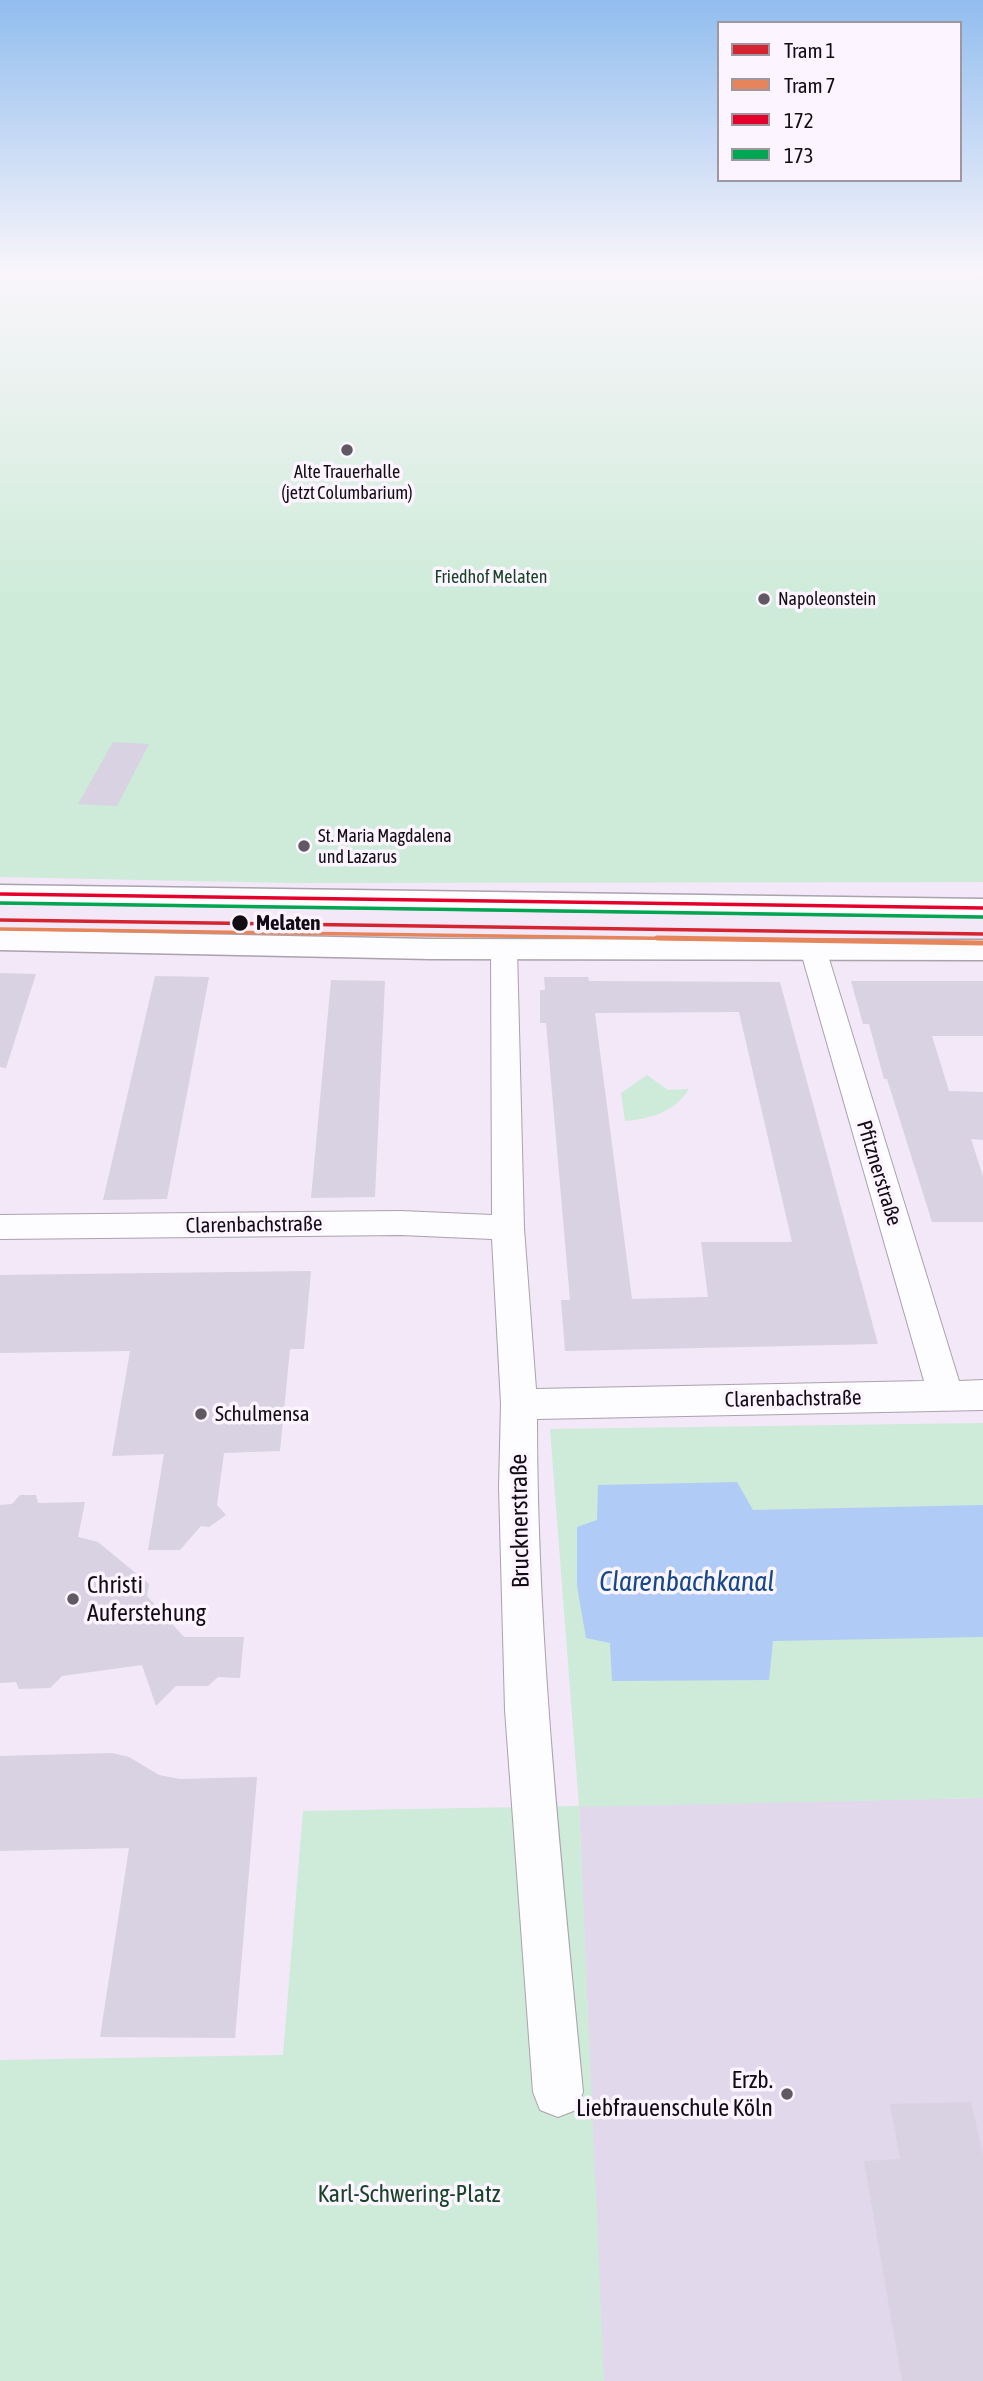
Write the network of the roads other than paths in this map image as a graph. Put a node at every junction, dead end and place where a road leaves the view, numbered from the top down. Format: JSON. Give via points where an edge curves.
{"nodes":[{"id":1,"x":0,"y":894,"type":"edge"},
{"id":2,"x":983,"y":908,"type":"edge"},
{"id":3,"x":0,"y":940,"type":"edge"},
{"id":4,"x":504,"y":949,"type":"junction"},
{"id":5,"x":813,"y":949,"type":"junction"},
{"id":6,"x":983,"y":950,"type":"edge"},
{"id":7,"x":0,"y":1227,"type":"edge"},
{"id":8,"x":508,"y":1228,"type":"junction"},
{"id":9,"x":983,"y":1395,"type":"edge"},
{"id":10,"x":946,"y":1396,"type":"junction"},
{"id":11,"x":519,"y":1404,"type":"junction"},
{"id":12,"x":558,"y":2092,"type":"dead end"}],
"edges":[{"from":1,"to":2,"type":"main road"},
{"from":3,"to":4,"type":"main road"},
{"from":4,"to":5,"type":"main road"},
{"from":4,"to":8,"type":"street","name":"Brucknerstraße"},
{"from":5,"to":6,"type":"main road"},
{"from":5,"to":10,"type":"street","name":"Pfitznerstraße"},
{"from":7,"to":8,"type":"street","name":"Clarenbachstraße","via":[[401,1223]]},
{"from":8,"to":11,"type":"street","name":"Brucknerstraße"},
{"from":9,"to":10,"type":"street","name":"Clarenbachstraße"},
{"from":10,"to":11,"type":"street","name":"Clarenbachstraße"},
{"from":11,"to":12,"type":"street","name":"Brucknerstraße","via":[[526,1710]]}]}
